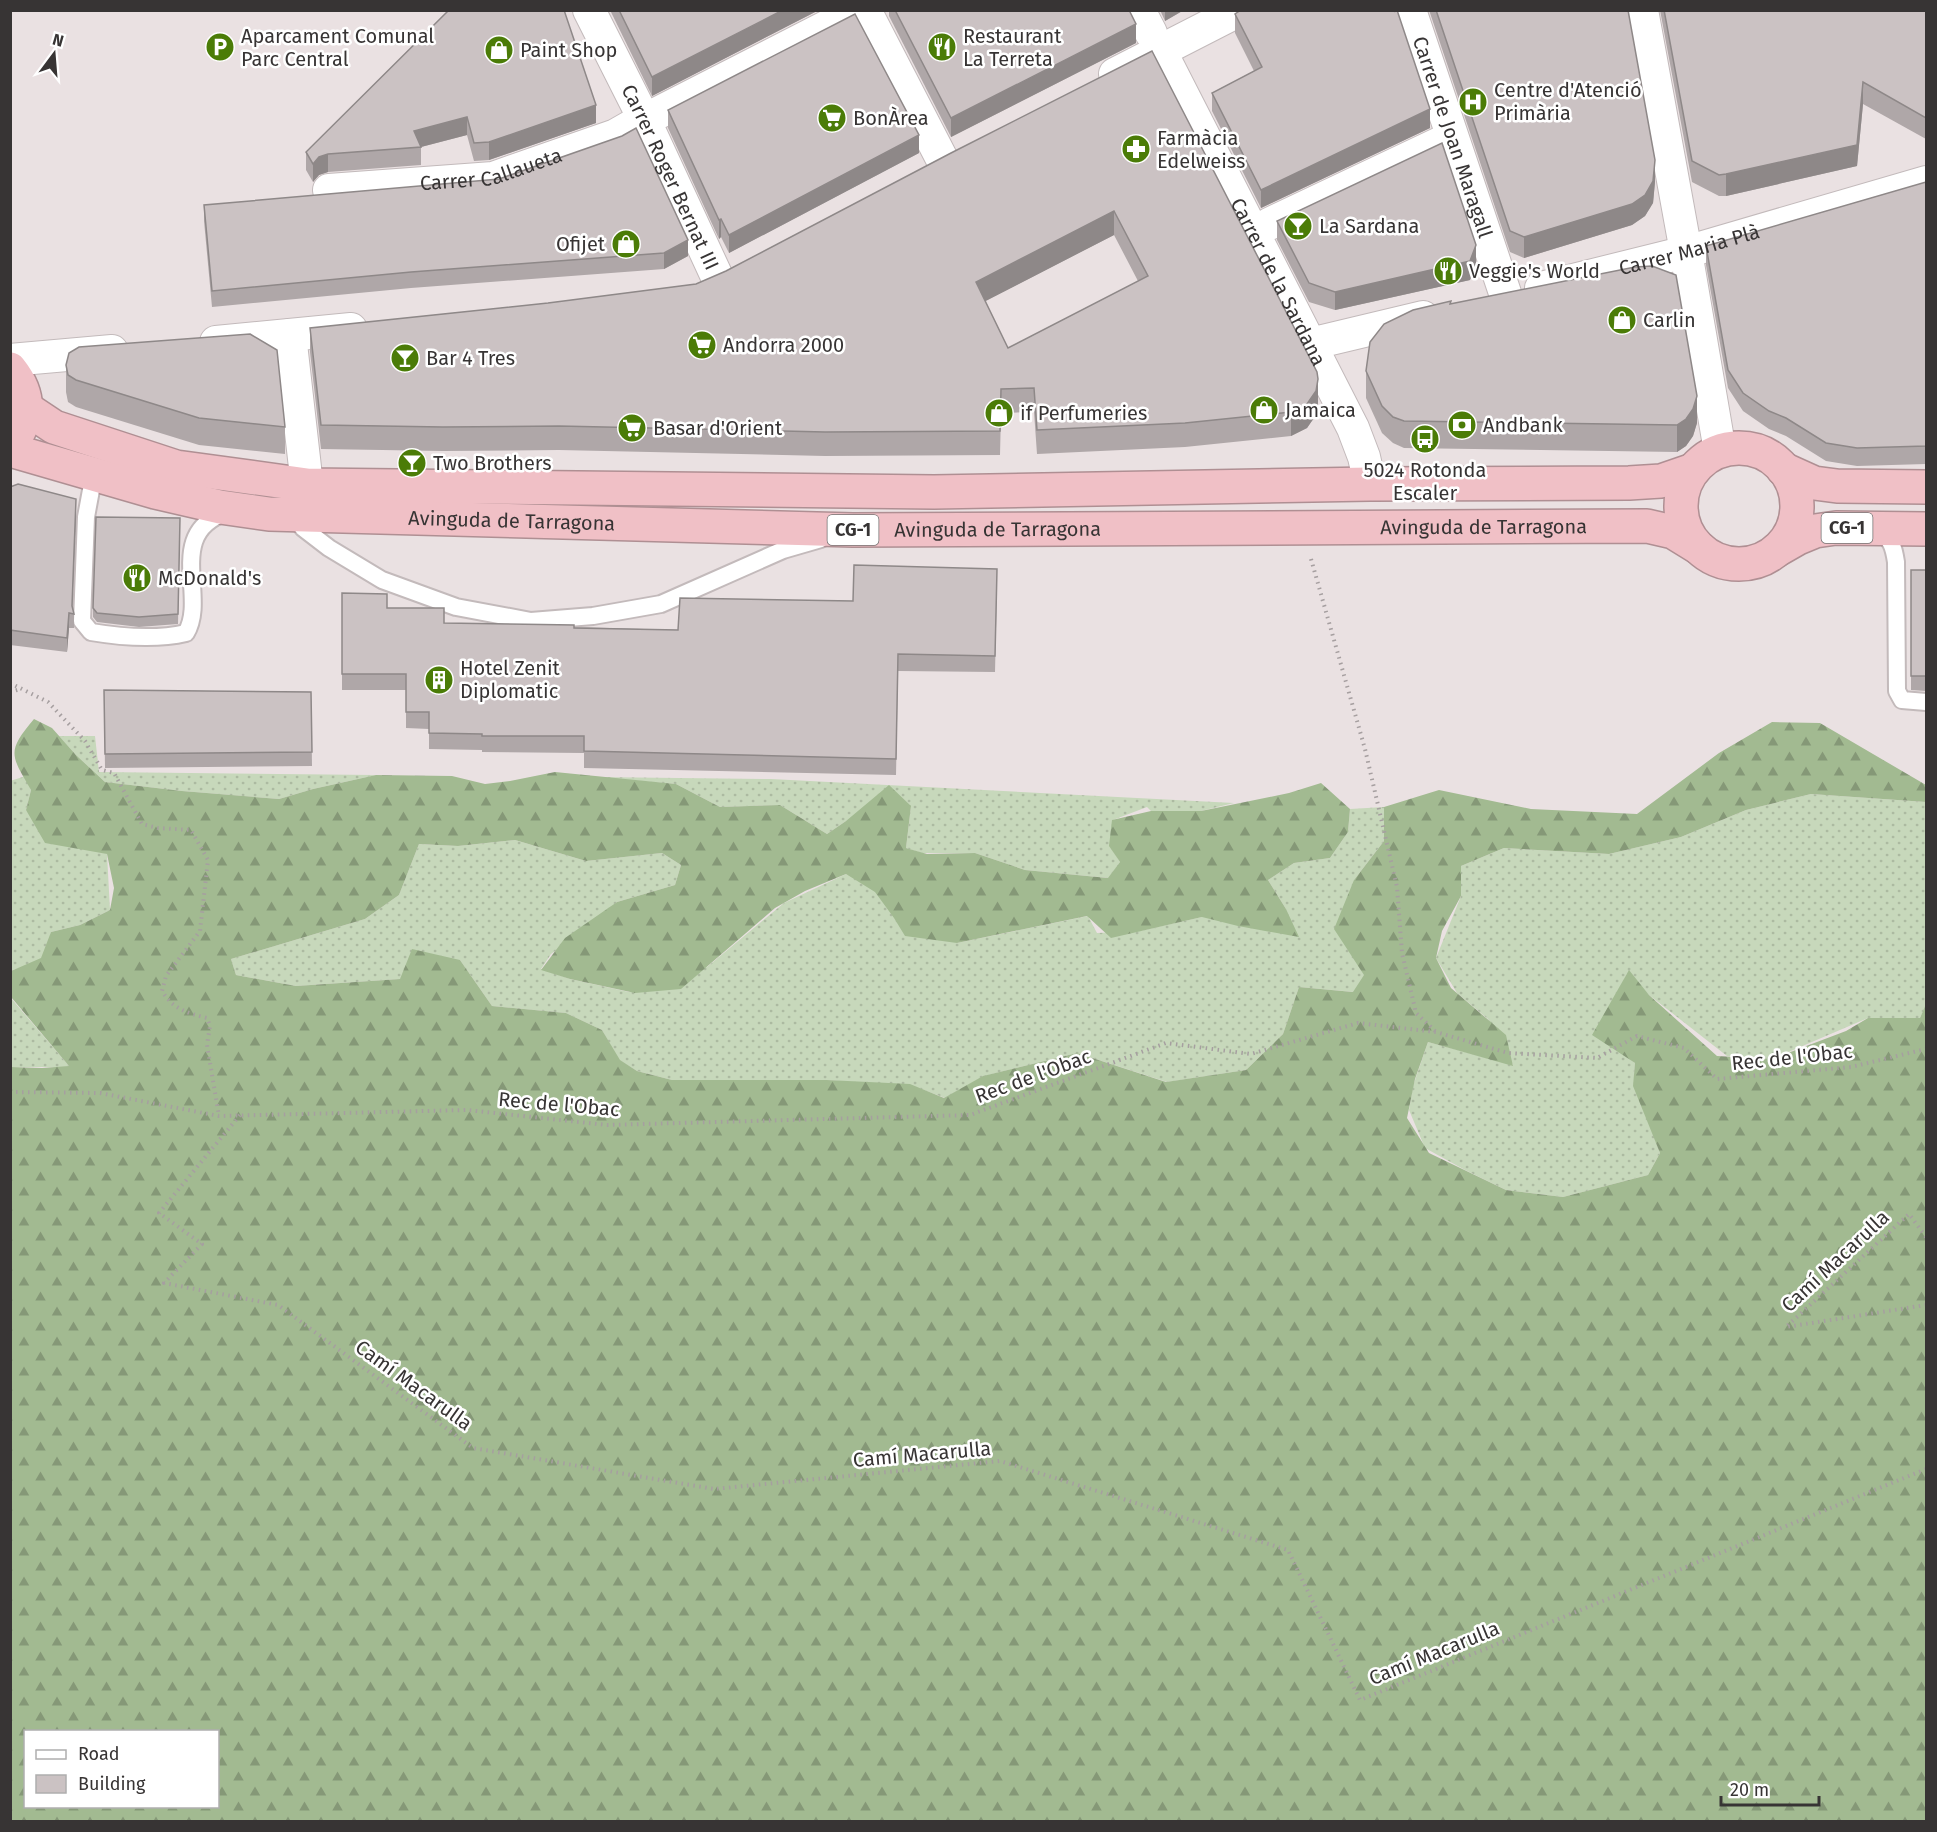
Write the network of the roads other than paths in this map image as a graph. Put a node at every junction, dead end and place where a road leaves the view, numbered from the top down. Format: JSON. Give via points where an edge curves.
{"nodes":[{"id":1,"x":589,"y":10,"type":"edge"},
{"id":2,"x":858,"y":10,"type":"edge"},
{"id":3,"x":865,"y":10,"type":"edge"},
{"id":4,"x":1240,"y":10,"type":"edge"},
{"id":5,"x":1410,"y":10,"type":"edge"},
{"id":6,"x":1642,"y":10,"type":"edge"},
{"id":7,"x":1150,"y":32,"type":"edge"},
{"id":8,"x":1088,"y":88,"type":"edge"},
{"id":9,"x":650,"y":116,"type":"junction"},
{"id":10,"x":1440,"y":143,"type":"edge"},
{"id":11,"x":943,"y":161,"type":"edge"},
{"id":12,"x":1926,"y":182,"type":"edge"},
{"id":13,"x":329,"y":190,"type":"dead end"},
{"id":14,"x":1269,"y":224,"type":"dead end"},
{"id":15,"x":1686,"y":252,"type":"junction"},
{"id":16,"x":716,"y":278,"type":"edge"},
{"id":17,"x":1494,"y":299,"type":"joint"},
{"id":18,"x":1448,"y":310,"type":"edge"},
{"id":19,"x":379,"y":326,"type":"edge"},
{"id":20,"x":290,"y":335,"type":"junction"},
{"id":21,"x":1310,"y":344,"type":"junction"},
{"id":22,"x":188,"y":345,"type":"edge"},
{"id":23,"x":138,"y":348,"type":"edge"},
{"id":24,"x":10,"y":360,"type":"edge"},
{"id":25,"x":10,"y":369,"type":"edge"},
{"id":26,"x":27,"y":410,"type":"junction"},
{"id":27,"x":10,"y":441,"type":"edge"},
{"id":28,"x":10,"y":450,"type":"edge"},
{"id":29,"x":1720,"y":451,"type":"junction"},
{"id":30,"x":1783,"y":469,"type":"junction"},
{"id":31,"x":1693,"y":470,"type":"junction"},
{"id":32,"x":94,"y":474,"type":"junction"},
{"id":33,"x":1370,"y":484,"type":"junction"},
{"id":34,"x":307,"y":485,"type":"junction"},
{"id":35,"x":1926,"y":487,"type":"edge"},
{"id":36,"x":237,"y":510,"type":"junction"},
{"id":37,"x":294,"y":516,"type":"junction"},
{"id":38,"x":1872,"y":528,"type":"junction"},
{"id":39,"x":1926,"y":529,"type":"edge"},
{"id":40,"x":854,"y":530,"type":"junction"},
{"id":41,"x":1699,"y":548,"type":"junction"},
{"id":42,"x":1773,"y":553,"type":"junction"},
{"id":43,"x":1926,"y":702,"type":"edge"}],
"edges":[{"from":1,"to":9,"type":"street","name":"Carrer Roger Bernat III"},
{"from":2,"to":9,"type":"street","name":"Carrer Callaueta"},
{"from":3,"to":11,"type":"street"},
{"from":4,"to":7,"type":"street"},
{"from":5,"to":17,"type":"street","name":"Carrer de Joan Maragall"},
{"from":6,"to":15,"type":"street"},
{"from":7,"to":8,"type":"street"},
{"from":7,"to":21,"type":"street","name":"Carrer de la Sardana"},
{"from":9,"to":13,"type":"street","name":"Carrer Callaueta","via":[[616,135],[494,178]]},
{"from":9,"to":16,"type":"street","name":"Carrer Roger Bernat III"},
{"from":10,"to":14,"type":"street"},
{"from":12,"to":15,"type":"street","name":"Carrer Maria Plà"},
{"from":15,"to":17,"type":"street","name":"Carrer Maria Plà"},
{"from":15,"to":29,"type":"street"},
{"from":18,"to":21,"type":"street"},
{"from":19,"to":20,"type":"street"},
{"from":20,"to":22,"type":"street"},
{"from":20,"to":34,"type":"street"},
{"from":21,"to":33,"type":"street","name":"Carrer de la Sardana","via":[[1353,428]]},
{"from":23,"to":24,"type":"street"},
{"from":25,"to":26,"type":"highway","via":[[26,394]]},
{"from":26,"to":27,"type":"highway"},
{"from":26,"to":34,"type":"highway","name":"Avinguda de Tarragona","number":"CG-1","via":[[54,427],[176,467]]},
{"from":28,"to":32,"type":"highway","name":"Avinguda de Tarragona","number":"CG-1"},
{"from":29,"to":30,"type":"highway","number":"CG-1","via":[[1733,448],[1761,452]]},
{"from":29,"to":31,"type":"highway","number":"CG-1"},
{"from":30,"to":35,"type":"highway","number":"CG-1","via":[[1814,483],[1837,486]]},
{"from":30,"to":42,"type":"highway","number":"CG-1","via":[[1795,489],[1796,513],[1789,535]]},
{"from":31,"to":33,"type":"highway","name":"Avinguda de Tarragona","number":"CG-1","via":[[1661,481],[1629,483]]},
{"from":31,"to":41,"type":"highway","via":[[1686,482],[1681,510],[1690,537]]},
{"from":32,"to":36,"type":"highway","name":"Avinguda de Tarragona","number":"CG-1"},
{"from":32,"to":36,"type":"lane","via":[[86,517],[82,621],[91,632],[169,637],[186,633],[192,623],[190,568],[195,542],[212,517]]},
{"from":33,"to":34,"type":"highway","name":"Avinguda de Tarragona","number":"CG-1","via":[[934,492]]},
{"from":36,"to":37,"type":"highway","name":"Avinguda de Tarragona","number":"CG-1"},
{"from":37,"to":40,"type":"highway","name":"Avinguda de Tarragona","number":"CG-1"},
{"from":37,"to":40,"type":"lane","via":[[326,546],[381,580],[456,607],[531,621],[593,616],[661,604],[783,550]]},
{"from":38,"to":39,"type":"highway","number":"CG-1"},
{"from":38,"to":42,"type":"highway","number":"CG-1","via":[[1815,531]]},
{"from":38,"to":43,"type":"lane","via":[[1885,534],[1895,551],[1898,691],[1902,700]]},
{"from":40,"to":41,"type":"highway","name":"Avinguda de Tarragona","number":"CG-1","via":[[1647,526],[1673,532]]},
{"from":41,"to":42,"type":"highway","number":"CG-1","via":[[1729,563],[1747,564]]}]}
